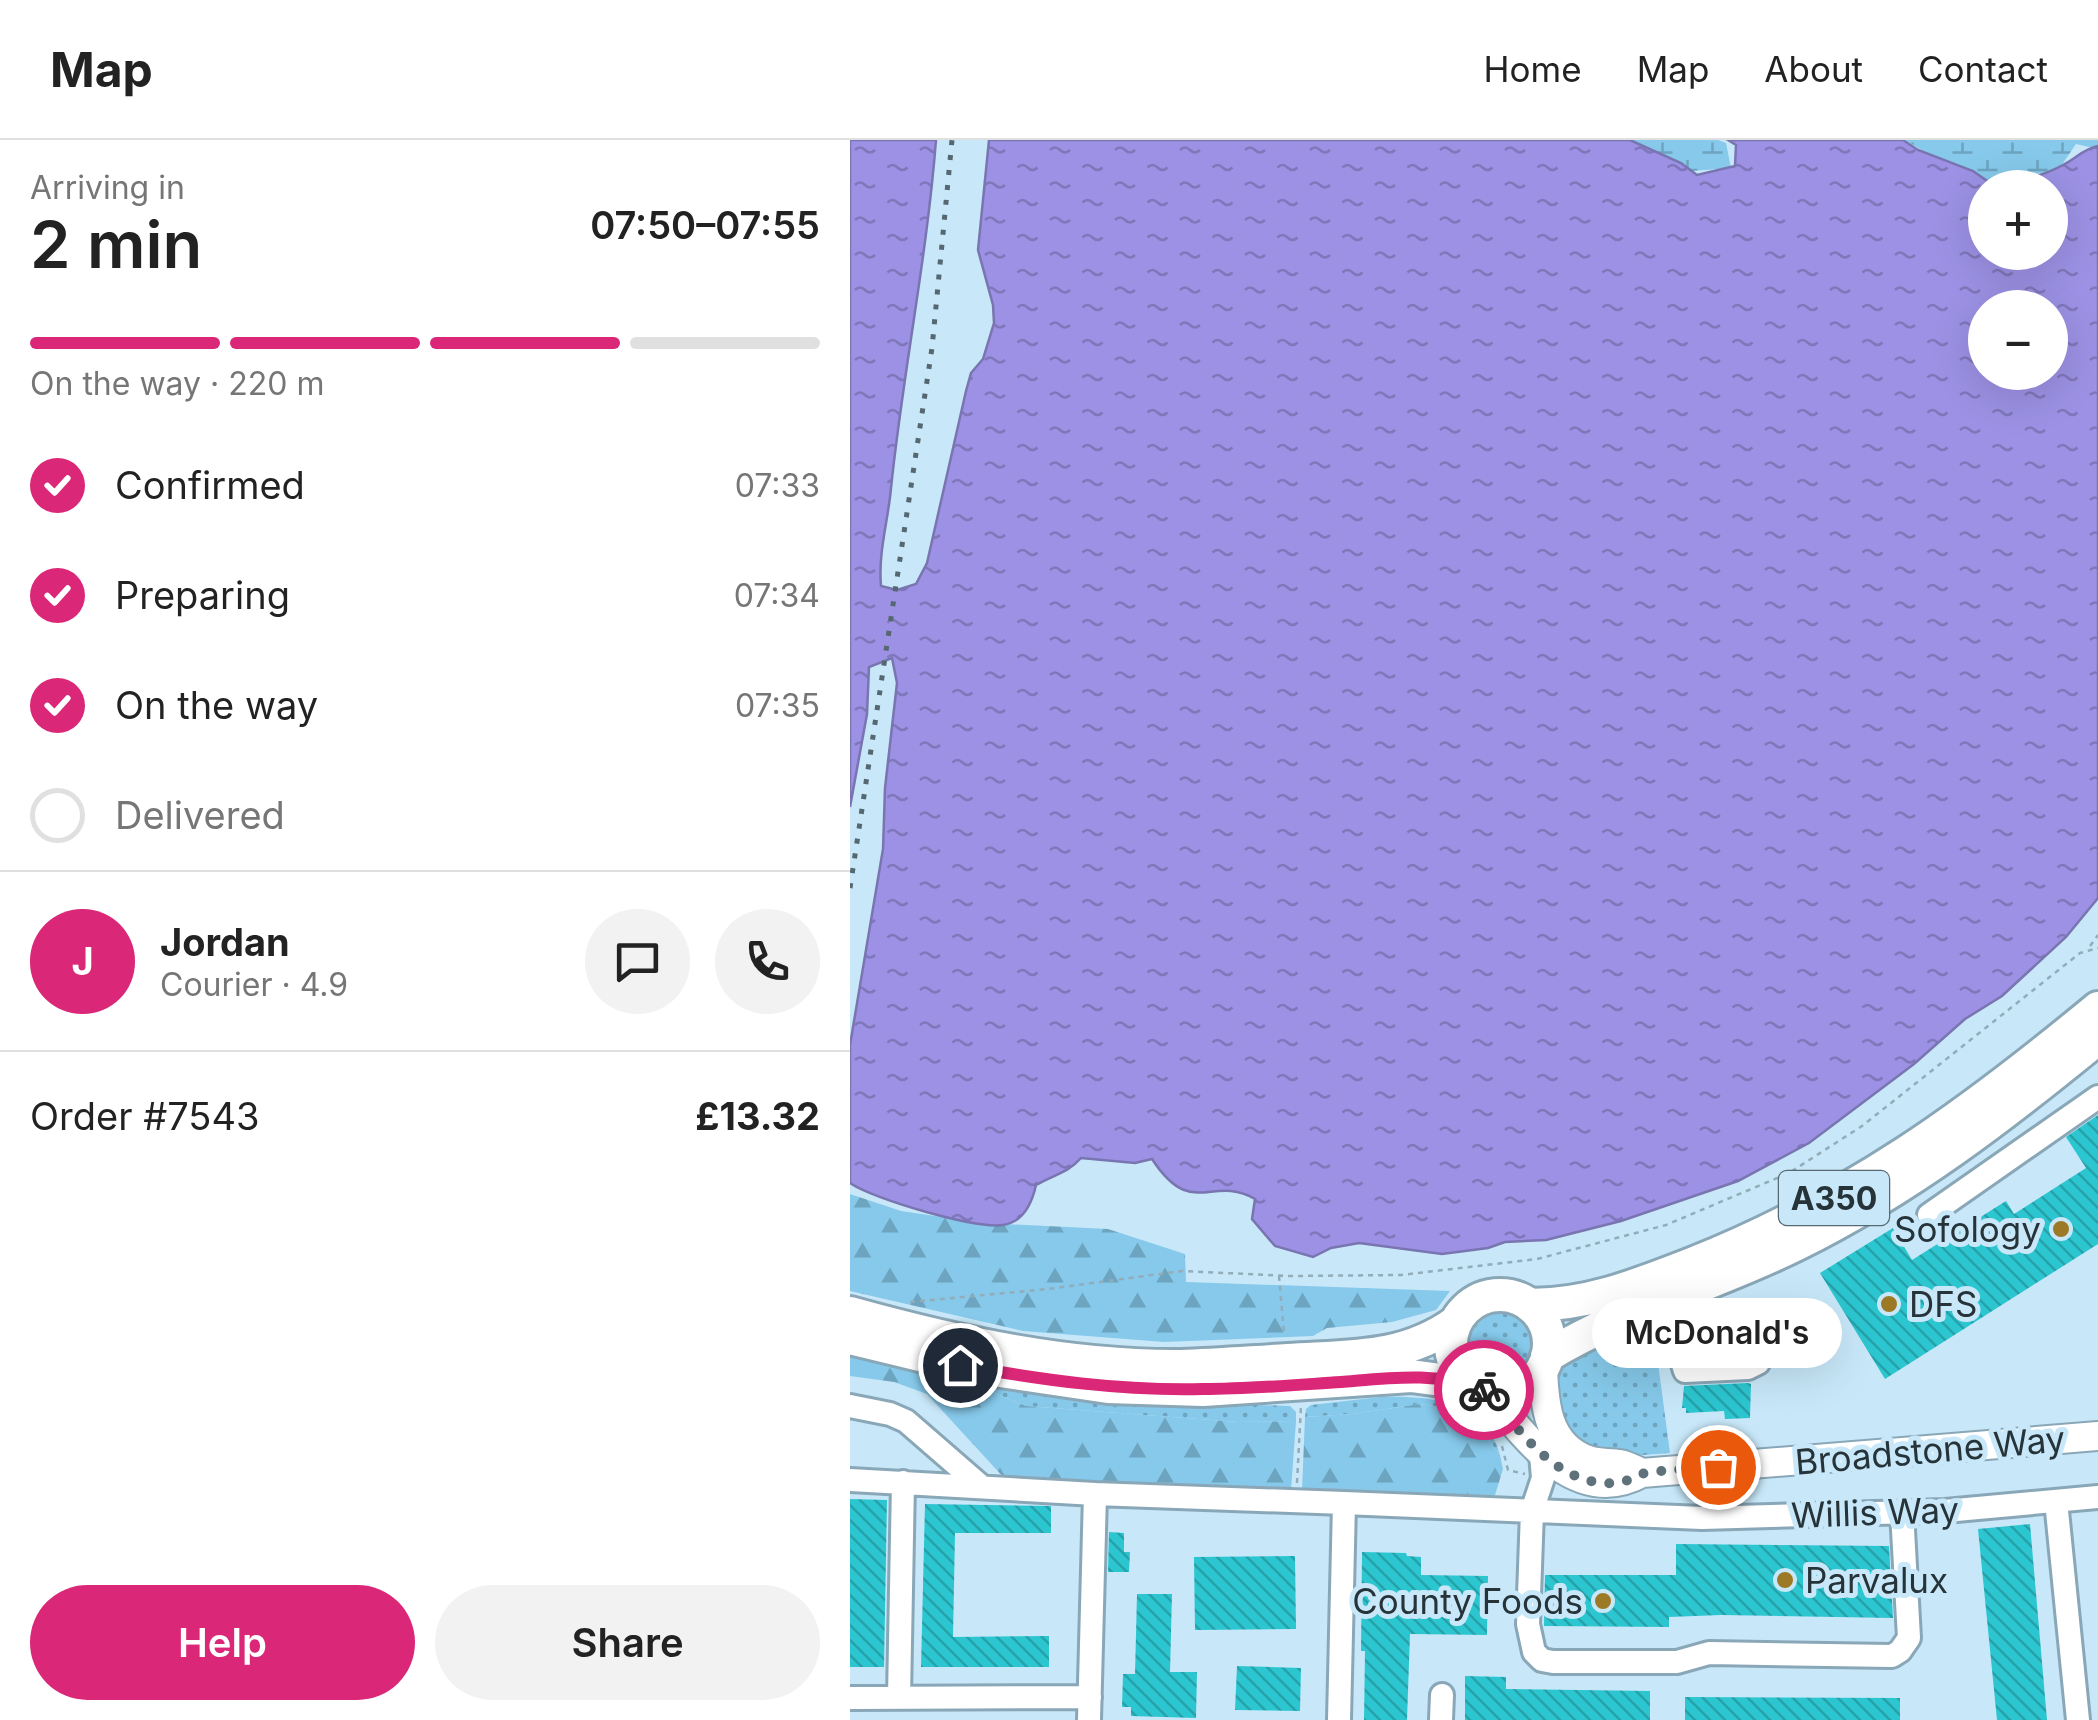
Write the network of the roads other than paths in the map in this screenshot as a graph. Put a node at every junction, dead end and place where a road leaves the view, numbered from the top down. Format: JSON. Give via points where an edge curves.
{"nodes":[{"id":1,"x":2098,"y":1008,"type":"edge"},
{"id":2,"x":2098,"y":1038,"type":"edge"},
{"id":3,"x":2098,"y":1098,"type":"edge"},
{"id":4,"x":1929,"y":1215,"type":"dead end"},
{"id":5,"x":1530,"y":1305,"type":"junction"},
{"id":6,"x":850,"y":1313,"type":"edge"},
{"id":7,"x":1456,"y":1322,"type":"junction"},
{"id":8,"x":1730,"y":1327,"type":"dead end"},
{"id":9,"x":850,"y":1338,"type":"edge"},
{"id":10,"x":1545,"y":1361,"type":"junction"},
{"id":11,"x":1758,"y":1362,"type":"dead end"},
{"id":12,"x":1480,"y":1388,"type":"junction"},
{"id":13,"x":850,"y":1406,"type":"edge"},
{"id":14,"x":2098,"y":1436,"type":"edge"},
{"id":15,"x":1541,"y":1454,"type":"junction"},
{"id":16,"x":1642,"y":1473,"type":"junction"},
{"id":17,"x":850,"y":1480,"type":"edge"},
{"id":18,"x":903,"y":1482,"type":"junction"},
{"id":19,"x":982,"y":1487,"type":"junction"},
{"id":20,"x":1095,"y":1494,"type":"junction"},
{"id":21,"x":2098,"y":1497,"type":"edge"},
{"id":22,"x":2056,"y":1501,"type":"junction"},
{"id":23,"x":1344,"y":1503,"type":"junction"},
{"id":24,"x":1532,"y":1511,"type":"junction"},
{"id":25,"x":1902,"y":1512,"type":"junction"},
{"id":26,"x":1442,"y":1696,"type":"dead end"},
{"id":27,"x":850,"y":1698,"type":"edge"},
{"id":28,"x":899,"y":1698,"type":"junction"},
{"id":29,"x":1089,"y":1708,"type":"edge"},
{"id":30,"x":997,"y":1709,"type":"edge"},
{"id":31,"x":1339,"y":1720,"type":"edge"},
{"id":32,"x":1441,"y":1720,"type":"edge"},
{"id":33,"x":2078,"y":1720,"type":"edge"}],
"edges":[{"from":1,"to":5,"type":"highway","number":"A350","via":[[1945,1128],[1794,1220],[1601,1297]]},
{"from":2,"to":10,"type":"highway","number":"A350","via":[[1976,1136],[1869,1206],[1760,1262],[1588,1332]]},
{"from":3,"to":4,"type":"street"},
{"from":5,"to":7,"type":"highway","via":[[1507,1295],[1483,1298]]},
{"from":5,"to":10,"type":"highway","via":[[1546,1328]]},
{"from":6,"to":7,"type":"highway","via":[[1005,1349],[1181,1366],[1383,1353],[1433,1338]]},
{"from":7,"to":12,"type":"highway","via":[[1454,1362]]},
{"from":8,"to":11,"type":"street","via":[[1678,1348],[1684,1372]]},
{"from":9,"to":12,"type":"highway","via":[[960,1365],[1108,1387],[1203,1390],[1411,1376]]},
{"from":10,"to":12,"type":"highway","via":[[1520,1388]]},
{"from":10,"to":16,"type":"main road","name":"Broadstone Way","via":[[1546,1407],[1560,1440],[1585,1460]]},
{"from":12,"to":15,"type":"main road","name":"Broadstone Way"},
{"from":13,"to":19,"type":"street","via":[[906,1421]]},
{"from":14,"to":16,"type":"main road","name":"Broadstone Way"},
{"from":15,"to":16,"type":"main road","name":"Broadstone Way","via":[[1600,1483],[1623,1483]]},
{"from":15,"to":24,"type":"street","via":[[1543,1478]]},
{"from":17,"to":18,"type":"street","name":"Willis Way"},
{"from":18,"to":19,"type":"street","name":"Willis Way"},
{"from":18,"to":28,"type":"street"},
{"from":19,"to":20,"type":"street","name":"Willis Way"},
{"from":20,"to":23,"type":"street","name":"Willis Way"},
{"from":20,"to":29,"type":"street"},
{"from":21,"to":22,"type":"street","name":"Willis Way"},
{"from":22,"to":25,"type":"street","name":"Willis Way"},
{"from":22,"to":33,"type":"street"},
{"from":23,"to":24,"type":"street","name":"Willis Way"},
{"from":23,"to":31,"type":"street"},
{"from":24,"to":25,"type":"street","name":"Willis Way","via":[[1702,1518]]},
{"from":24,"to":25,"type":"street","via":[[1530,1642],[1552,1662],[1677,1662],[1710,1652],[1892,1656],[1908,1638]]},
{"from":26,"to":32,"type":"street"},
{"from":27,"to":28,"type":"street"},
{"from":28,"to":30,"type":"street"},
{"from":29,"to":30,"type":"street"}]}
